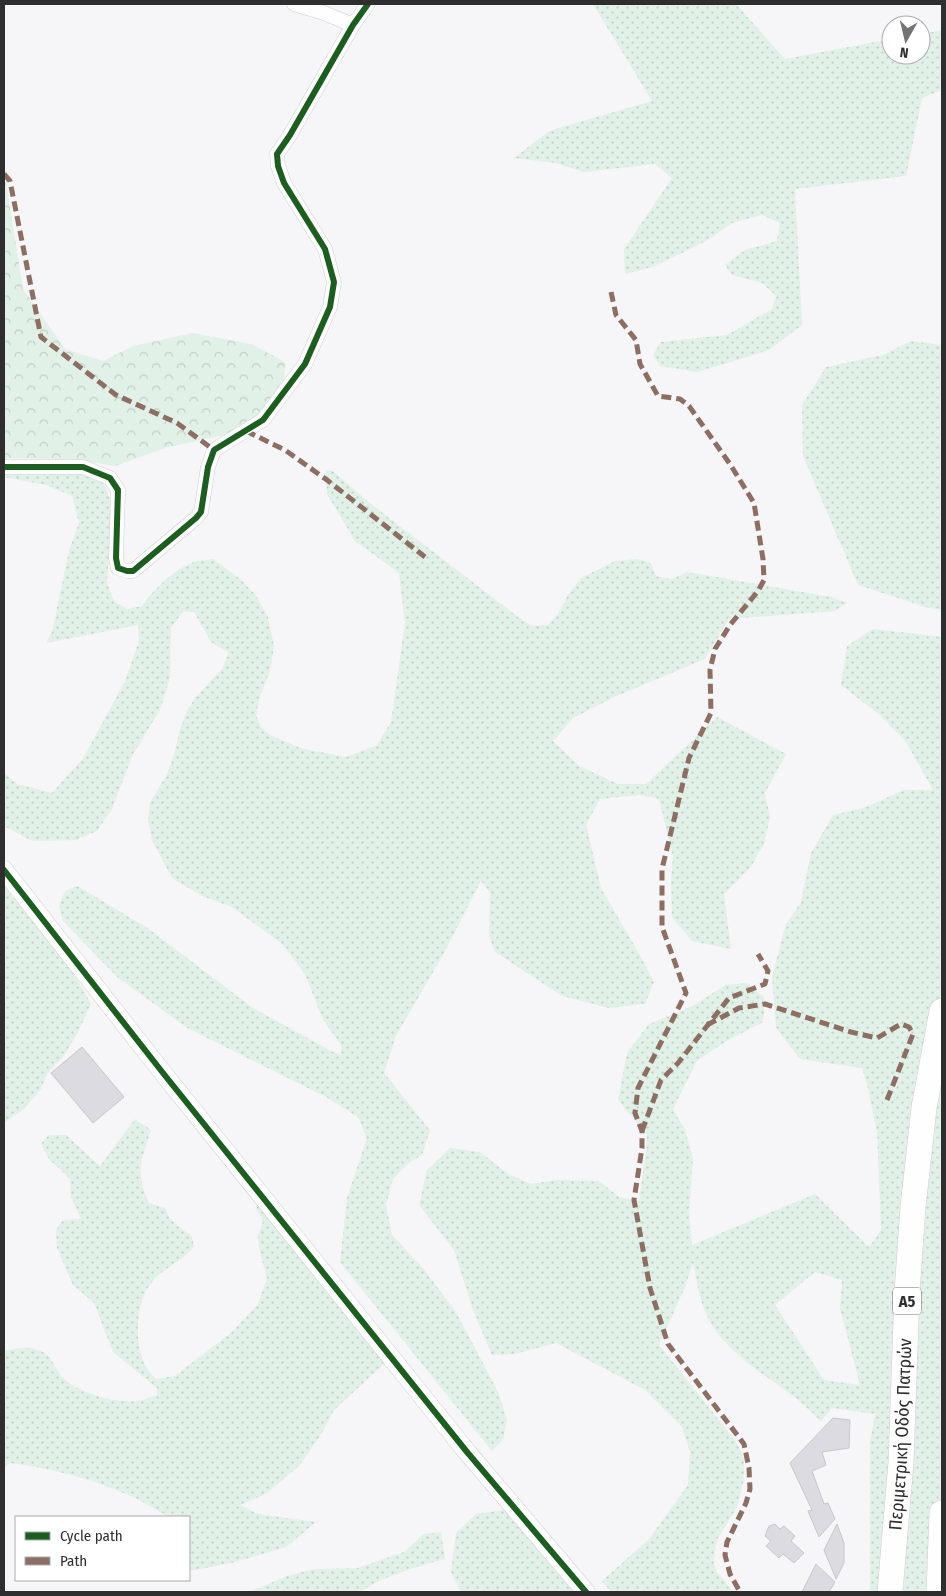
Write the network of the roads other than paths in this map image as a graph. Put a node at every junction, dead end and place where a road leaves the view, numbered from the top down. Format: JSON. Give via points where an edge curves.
{"nodes":[{"id":1,"x":294,"y":4,"type":"edge"},
{"id":2,"x":368,"y":4,"type":"edge"},
{"id":3,"x":353,"y":25,"type":"junction"},
{"id":4,"x":4,"y":467,"type":"edge"},
{"id":5,"x":4,"y":870,"type":"edge"},
{"id":6,"x":942,"y":1011,"type":"edge"},
{"id":7,"x":942,"y":1513,"type":"edge"},
{"id":8,"x":586,"y":1592,"type":"edge"},
{"id":9,"x":890,"y":1592,"type":"edge"},
{"id":10,"x":940,"y":1592,"type":"edge"}],
"edges":[{"from":1,"to":3,"type":"street"},
{"from":2,"to":3,"type":"street"},
{"from":3,"to":4,"type":"street","via":[[277,154],[284,182],[325,249],[334,282],[330,307],[306,364],[263,420],[214,450],[201,512],[133,571],[127,571],[118,568],[116,558],[118,490],[110,478],[83,468]]},
{"from":5,"to":8,"type":"street","via":[[424,1398]]},
{"from":6,"to":9,"type":"highway","name":"Περιμετρική Οδός Πατρών","number":"Α5","via":[[924,1108],[913,1208],[901,1462]]},
{"from":7,"to":10,"type":"highway"}]}
